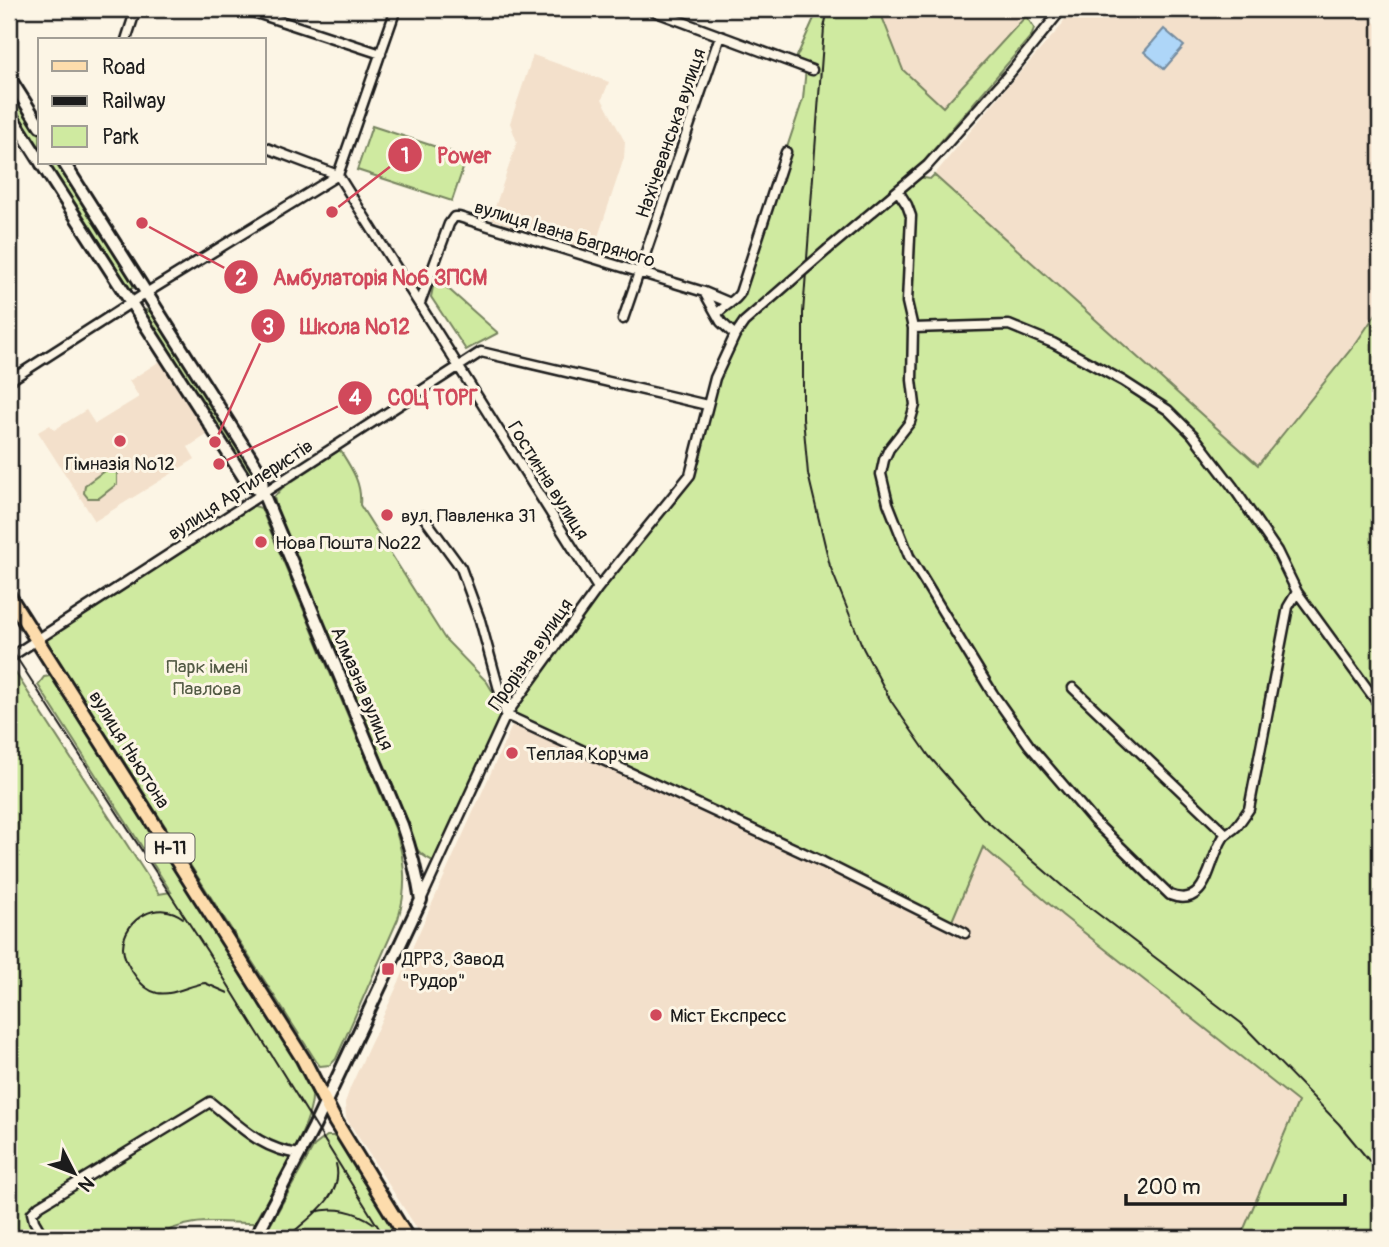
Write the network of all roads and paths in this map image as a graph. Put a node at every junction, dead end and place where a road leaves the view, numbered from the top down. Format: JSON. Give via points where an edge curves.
{"nodes":[{"id":1,"x":136,"y":9,"type":"edge"},
{"id":2,"x":244,"y":9,"type":"edge"},
{"id":3,"x":396,"y":9,"type":"edge"},
{"id":4,"x":648,"y":9,"type":"edge"},
{"id":5,"x":1062,"y":9,"type":"edge"},
{"id":6,"x":720,"y":36,"type":"junction"},
{"id":7,"x":127,"y":38,"type":"edge"},
{"id":8,"x":381,"y":54,"type":"junction"},
{"id":9,"x":812,"y":70,"type":"dead end"},
{"id":10,"x":9,"y":77,"type":"edge"},
{"id":11,"x":9,"y":112,"type":"edge"},
{"id":12,"x":38,"y":123,"type":"edge"},
{"id":13,"x":266,"y":148,"type":"edge"},
{"id":14,"x":786,"y":152,"type":"dead end"},
{"id":15,"x":38,"y":157,"type":"edge"},
{"id":16,"x":42,"y":164,"type":"edge"},
{"id":17,"x":65,"y":164,"type":"edge"},
{"id":18,"x":338,"y":175,"type":"junction"},
{"id":19,"x":898,"y":191,"type":"junction"},
{"id":20,"x":638,"y":273,"type":"junction"},
{"id":21,"x":704,"y":292,"type":"junction"},
{"id":22,"x":146,"y":293,"type":"junction"},
{"id":23,"x":131,"y":303,"type":"junction"},
{"id":24,"x":420,"y":303,"type":"junction"},
{"id":25,"x":730,"y":303,"type":"junction"},
{"id":26,"x":718,"y":313,"type":"junction"},
{"id":27,"x":623,"y":319,"type":"dead end"},
{"id":28,"x":913,"y":328,"type":"junction"},
{"id":29,"x":735,"y":335,"type":"junction"},
{"id":30,"x":460,"y":365,"type":"junction"},
{"id":31,"x":9,"y":381,"type":"edge"},
{"id":32,"x":708,"y":405,"type":"junction"},
{"id":33,"x":263,"y":493,"type":"junction"},
{"id":34,"x":423,"y":516,"type":"dead end"},
{"id":35,"x":598,"y":588,"type":"junction"},
{"id":36,"x":1297,"y":592,"type":"junction"},
{"id":37,"x":9,"y":596,"type":"edge"},
{"id":38,"x":37,"y":639,"type":"junction"},
{"id":39,"x":9,"y":658,"type":"edge"},
{"id":40,"x":1073,"y":688,"type":"dead end"},
{"id":41,"x":1380,"y":706,"type":"edge"},
{"id":42,"x":506,"y":715,"type":"junction"},
{"id":43,"x":1226,"y":834,"type":"junction"},
{"id":44,"x":421,"y":900,"type":"junction"},
{"id":45,"x":965,"y":933,"type":"dead end"},
{"id":46,"x":326,"y":1103,"type":"junction"},
{"id":47,"x":300,"y":1154,"type":"junction"},
{"id":48,"x":44,"y":1238,"type":"edge"},
{"id":49,"x":255,"y":1238,"type":"edge"},
{"id":50,"x":407,"y":1238,"type":"edge"}],
"edges":[{"from":1,"to":7,"type":"street"},
{"from":2,"to":8,"type":"street"},
{"from":3,"to":8,"type":"street"},
{"from":4,"to":6,"type":"street"},
{"from":5,"to":19,"type":"street","name":"Прорізна вулиця","via":[[959,131]]},
{"from":6,"to":9,"type":"street"},
{"from":6,"to":20,"type":"street","name":"Нахічеванська вулиця"},
{"from":8,"to":18,"type":"street"},
{"from":10,"to":12,"type":"street"},
{"from":11,"to":15,"type":"street","name":"Алмазна вулиця"},
{"from":13,"to":18,"type":"street"},
{"from":14,"to":25,"type":"street","via":[[740,293]]},
{"from":16,"to":23,"type":"street","name":"Алмазна вулиця"},
{"from":17,"to":22,"type":"street","name":"Алмазна вулиця"},
{"from":18,"to":22,"type":"street"},
{"from":18,"to":24,"type":"street","name":"Гостинна вулиця"},
{"from":19,"to":28,"type":"street","via":[[911,216],[907,302]]},
{"from":19,"to":29,"type":"street","name":"Прорізна вулиця","bridge":true,"via":[[744,322]]},
{"from":20,"to":21,"type":"street","name":"вулиця Івана Багряного"},
{"from":20,"to":24,"type":"street","name":"вулиця Івана Багряного","via":[[454,217]]},
{"from":20,"to":27,"type":"street","name":"Нахічеванська вулиця"},
{"from":21,"to":25,"type":"street","name":"вулиця Івана Багряного"},
{"from":21,"to":26,"type":"street"},
{"from":22,"to":23,"type":"street"},
{"from":22,"to":33,"type":"street","name":"Алмазна вулиця","via":[[262,475]]},
{"from":23,"to":31,"type":"street"},
{"from":23,"to":33,"type":"street","name":"Алмазна вулиця","via":[[248,484]]},
{"from":24,"to":30,"type":"street","name":"Гостинна вулиця"},
{"from":25,"to":26,"type":"street"},
{"from":26,"to":29,"type":"street"},
{"from":28,"to":36,"type":"street","via":[[1009,325],[1053,343],[1168,410],[1194,435],[1233,487],[1277,551]]},
{"from":28,"to":43,"type":"street","via":[[914,414],[889,449],[881,474],[909,556],[993,694],[1029,745],[1094,821],[1170,895],[1194,897]]},
{"from":29,"to":32,"type":"street","name":"Прорізна вулиця"},
{"from":30,"to":32,"type":"street","name":"вулиця Артилеристів","via":[[481,352]]},
{"from":30,"to":33,"type":"street","name":"вулиця Артилеристів"},
{"from":30,"to":35,"type":"street","name":"Гостинна вулиця"},
{"from":32,"to":35,"type":"street","name":"Прорізна вулиця","via":[[690,475]]},
{"from":33,"to":38,"type":"street","name":"вулиця Артилеристів"},
{"from":33,"to":44,"type":"street","name":"Алмазна вулиця","via":[[402,825]]},
{"from":34,"to":42,"type":"street","via":[[461,568]]},
{"from":35,"to":42,"type":"street","name":"Прорізна вулиця"},
{"from":36,"to":41,"type":"street"},
{"from":36,"to":43,"type":"street","via":[[1288,607],[1249,808]]},
{"from":37,"to":38,"type":"main road","name":"вулиця Ньютона","number":"Н-11"},
{"from":38,"to":39,"type":"street","name":"вулиця Артилеристів"},
{"from":38,"to":46,"type":"main road","name":"вулиця Ньютона","number":"Н-11","via":[[303,1059]]},
{"from":40,"to":43,"type":"street"},
{"from":42,"to":44,"type":"street","name":"Прорізна вулиця"},
{"from":42,"to":45,"type":"street"},
{"from":44,"to":46,"type":"street","name":"Прорізна вулиця"},
{"from":46,"to":47,"type":"street","name":"Прорізна вулиця"},
{"from":46,"to":50,"type":"main road","number":"Н-11"},
{"from":47,"to":48,"type":"street","via":[[266,1145],[210,1102],[39,1206],[32,1213]]},
{"from":47,"to":49,"type":"street","name":"Прорізна вулиця"}]}
